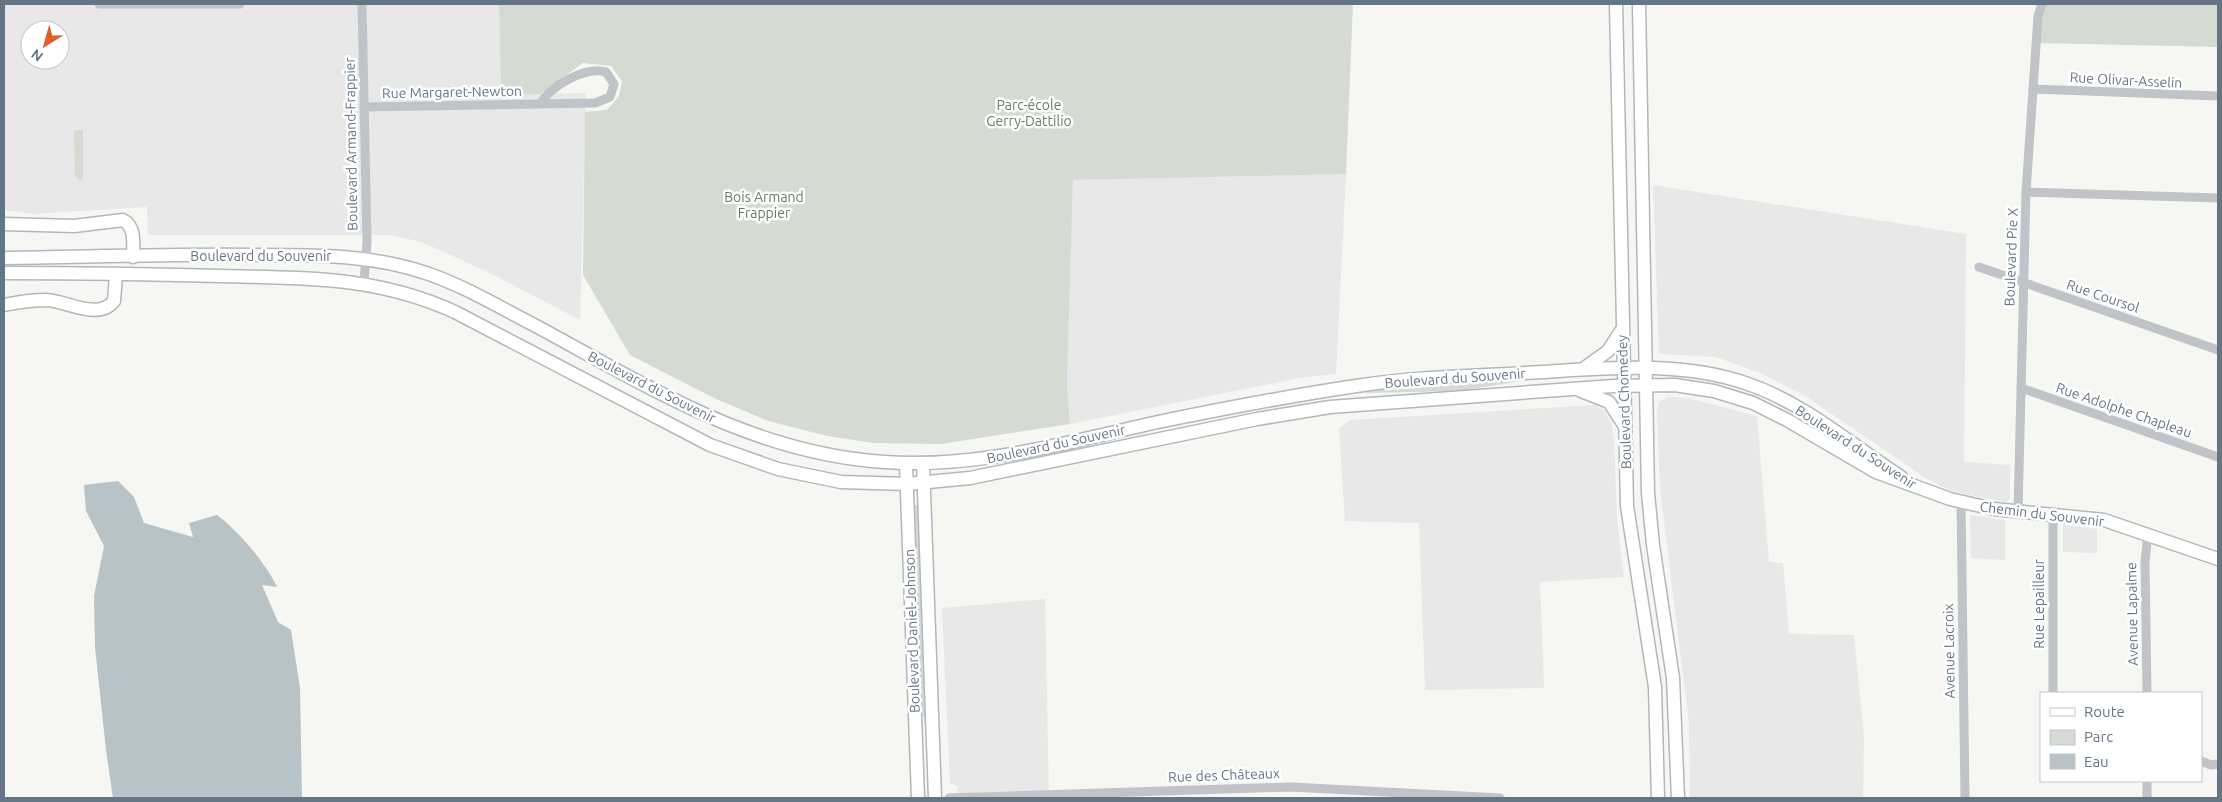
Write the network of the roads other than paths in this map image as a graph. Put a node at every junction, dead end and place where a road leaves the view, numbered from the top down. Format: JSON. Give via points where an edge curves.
{"nodes":[{"id":1,"x":99,"y":4,"type":"edge"},
{"id":2,"x":240,"y":4,"type":"edge"},
{"id":3,"x":362,"y":4,"type":"edge"},
{"id":4,"x":1616,"y":4,"type":"edge"},
{"id":5,"x":1639,"y":4,"type":"edge"},
{"id":6,"x":2042,"y":4,"type":"edge"},
{"id":7,"x":2032,"y":89,"type":"junction"},
{"id":8,"x":2218,"y":96,"type":"edge"},
{"id":9,"x":541,"y":104,"type":"junction"},
{"id":10,"x":364,"y":108,"type":"junction"},
{"id":11,"x":2026,"y":192,"type":"junction"},
{"id":12,"x":2218,"y":198,"type":"edge"},
{"id":13,"x":4,"y":224,"type":"edge"},
{"id":14,"x":133,"y":256,"type":"junction"},
{"id":15,"x":4,"y":258,"type":"edge"},
{"id":16,"x":367,"y":259,"type":"junction"},
{"id":17,"x":1979,"y":267,"type":"dead end"},
{"id":18,"x":4,"y":273,"type":"edge"},
{"id":19,"x":116,"y":275,"type":"junction"},
{"id":20,"x":364,"y":283,"type":"junction"},
{"id":21,"x":2024,"y":283,"type":"junction"},
{"id":22,"x":4,"y":305,"type":"edge"},
{"id":23,"x":1622,"y":328,"type":"junction"},
{"id":24,"x":2218,"y":350,"type":"edge"},
{"id":25,"x":1623,"y":368,"type":"junction"},
{"id":26,"x":1644,"y":368,"type":"junction"},
{"id":27,"x":1581,"y":370,"type":"junction"},
{"id":28,"x":1644,"y":385,"type":"junction"},
{"id":29,"x":1624,"y":386,"type":"junction"},
{"id":30,"x":1574,"y":388,"type":"junction"},
{"id":31,"x":2021,"y":388,"type":"junction"},
{"id":32,"x":1625,"y":426,"type":"junction"},
{"id":33,"x":2218,"y":457,"type":"edge"},
{"id":34,"x":906,"y":464,"type":"junction"},
{"id":35,"x":923,"y":464,"type":"junction"},
{"id":36,"x":924,"y":483,"type":"junction"},
{"id":37,"x":907,"y":484,"type":"junction"},
{"id":38,"x":1922,"y":490,"type":"junction"},
{"id":39,"x":1961,"y":502,"type":"junction"},
{"id":40,"x":2018,"y":511,"type":"junction"},
{"id":41,"x":2053,"y":514,"type":"junction"},
{"id":42,"x":2148,"y":535,"type":"junction"},
{"id":43,"x":2218,"y":559,"type":"edge"},
{"id":44,"x":2053,"y":692,"type":"edge"},
{"id":45,"x":2147,"y":692,"type":"edge"},
{"id":46,"x":2202,"y":761,"type":"edge"},
{"id":47,"x":2218,"y":764,"type":"edge"},
{"id":48,"x":2147,"y":782,"type":"edge"},
{"id":49,"x":918,"y":798,"type":"edge"},
{"id":50,"x":935,"y":798,"type":"edge"},
{"id":51,"x":949,"y":798,"type":"edge"},
{"id":52,"x":1500,"y":798,"type":"edge"},
{"id":53,"x":1658,"y":798,"type":"edge"},
{"id":54,"x":1678,"y":798,"type":"edge"},
{"id":55,"x":1964,"y":798,"type":"edge"},
{"id":56,"x":2147,"y":798,"type":"edge"}],
"edges":[{"from":1,"to":2,"type":"street"},
{"from":3,"to":10,"type":"street","name":"Boulevard Armand-Frappier"},
{"from":4,"to":23,"type":"street","name":"Boulevard Chomedey"},
{"from":5,"to":26,"type":"street","name":"Boulevard Chomedey"},
{"from":6,"to":7,"type":"street","name":"Boulevard Pie X","via":[[2038,16]]},
{"from":7,"to":8,"type":"street","name":"Rue Olivar-Asselin"},
{"from":7,"to":11,"type":"street","name":"Boulevard Pie X"},
{"from":9,"to":9,"type":"street","name":"Rue Margaret-Newton","via":[[601,103],[613,93],[614,84],[606,72],[589,70],[550,90]]},
{"from":9,"to":10,"type":"street","name":"Rue Margaret-Newton"},
{"from":10,"to":16,"type":"street","name":"Boulevard Armand-Frappier"},
{"from":11,"to":12,"type":"street"},
{"from":11,"to":21,"type":"street","name":"Boulevard Pie X"},
{"from":13,"to":14,"type":"street","via":[[74,226],[123,220],[132,231]]},
{"from":14,"to":15,"type":"street","name":"Boulevard du Souvenir"},
{"from":14,"to":16,"type":"street","name":"Boulevard du Souvenir"},
{"from":16,"to":20,"type":"street","name":"Boulevard Armand-Frappier"},
{"from":16,"to":34,"type":"street","name":"Boulevard du Souvenir","via":[[420,271],[464,288],[672,399],[746,433],[817,453]]},
{"from":17,"to":21,"type":"street","name":"Rue Coursol"},
{"from":18,"to":19,"type":"street","name":"Boulevard du Souvenir"},
{"from":19,"to":20,"type":"street","name":"Boulevard du Souvenir","via":[[282,277]]},
{"from":19,"to":22,"type":"street","via":[[114,301],[104,309],[48,300]]},
{"from":20,"to":37,"type":"street","name":"Boulevard du Souvenir","via":[[422,298],[455,312],[677,429],[739,457],[784,471],[841,482]]},
{"from":21,"to":24,"type":"street","name":"Rue Coursol"},
{"from":21,"to":31,"type":"street","name":"Boulevard Pie X"},
{"from":23,"to":25,"type":"street","name":"Boulevard Chomedey"},
{"from":23,"to":27,"type":"street","via":[[1608,351]]},
{"from":25,"to":26,"type":"street","name":"Boulevard du Souvenir"},
{"from":25,"to":27,"type":"street","name":"Boulevard du Souvenir"},
{"from":25,"to":29,"type":"street","name":"Boulevard Chomedey"},
{"from":26,"to":28,"type":"street","name":"Boulevard Chomedey"},
{"from":26,"to":38,"type":"street","name":"Boulevard du Souvenir","via":[[1706,374],[1767,392]]},
{"from":27,"to":35,"type":"street","name":"Boulevard du Souvenir","via":[[1366,384],[1252,403],[1009,454],[962,462]]},
{"from":28,"to":29,"type":"street","name":"Boulevard du Souvenir"},
{"from":28,"to":38,"type":"street","name":"Boulevard du Souvenir","via":[[1694,387],[1753,403],[1876,472]]},
{"from":28,"to":54,"type":"street","name":"Boulevard Chomedey","via":[[1650,516],[1673,678]]},
{"from":29,"to":30,"type":"street","name":"Boulevard du Souvenir"},
{"from":29,"to":32,"type":"street","name":"Boulevard Chomedey"},
{"from":30,"to":32,"type":"street","via":[[1609,402]]},
{"from":30,"to":36,"type":"street","name":"Boulevard du Souvenir","via":[[1328,407],[1009,472]]},
{"from":31,"to":33,"type":"street","name":"Rue Adolphe Chapleau"},
{"from":31,"to":40,"type":"street","name":"Boulevard Pie X"},
{"from":32,"to":53,"type":"street","name":"Boulevard Chomedey","via":[[1629,527],[1655,687]]},
{"from":34,"to":35,"type":"street","name":"Boulevard du Souvenir"},
{"from":34,"to":37,"type":"street","name":"Boulevard Daniel-Johnson"},
{"from":35,"to":36,"type":"street","name":"Boulevard Daniel-Johnson"},
{"from":36,"to":37,"type":"street","name":"Boulevard du Souvenir"},
{"from":36,"to":50,"type":"street","name":"Boulevard Daniel-Johnson"},
{"from":37,"to":49,"type":"street","name":"Boulevard Daniel-Johnson"},
{"from":38,"to":39,"type":"street","name":"Chemin du Souvenir"},
{"from":39,"to":40,"type":"street","name":"Chemin du Souvenir"},
{"from":39,"to":55,"type":"street","name":"Avenue Lacroix"},
{"from":40,"to":41,"type":"street","name":"Chemin du Souvenir"},
{"from":41,"to":42,"type":"street","name":"Chemin du Souvenir","via":[[2104,520]]},
{"from":41,"to":44,"type":"street","name":"Rue Lepailleur"},
{"from":42,"to":43,"type":"street","name":"Chemin du Souvenir"},
{"from":42,"to":45,"type":"street","name":"Avenue Lapalme","via":[[2145,561]]},
{"from":46,"to":47,"type":"street"},
{"from":48,"to":56,"type":"street"},
{"from":51,"to":52,"type":"street","name":"Rue des Châteaux","via":[[1301,787]]}]}
